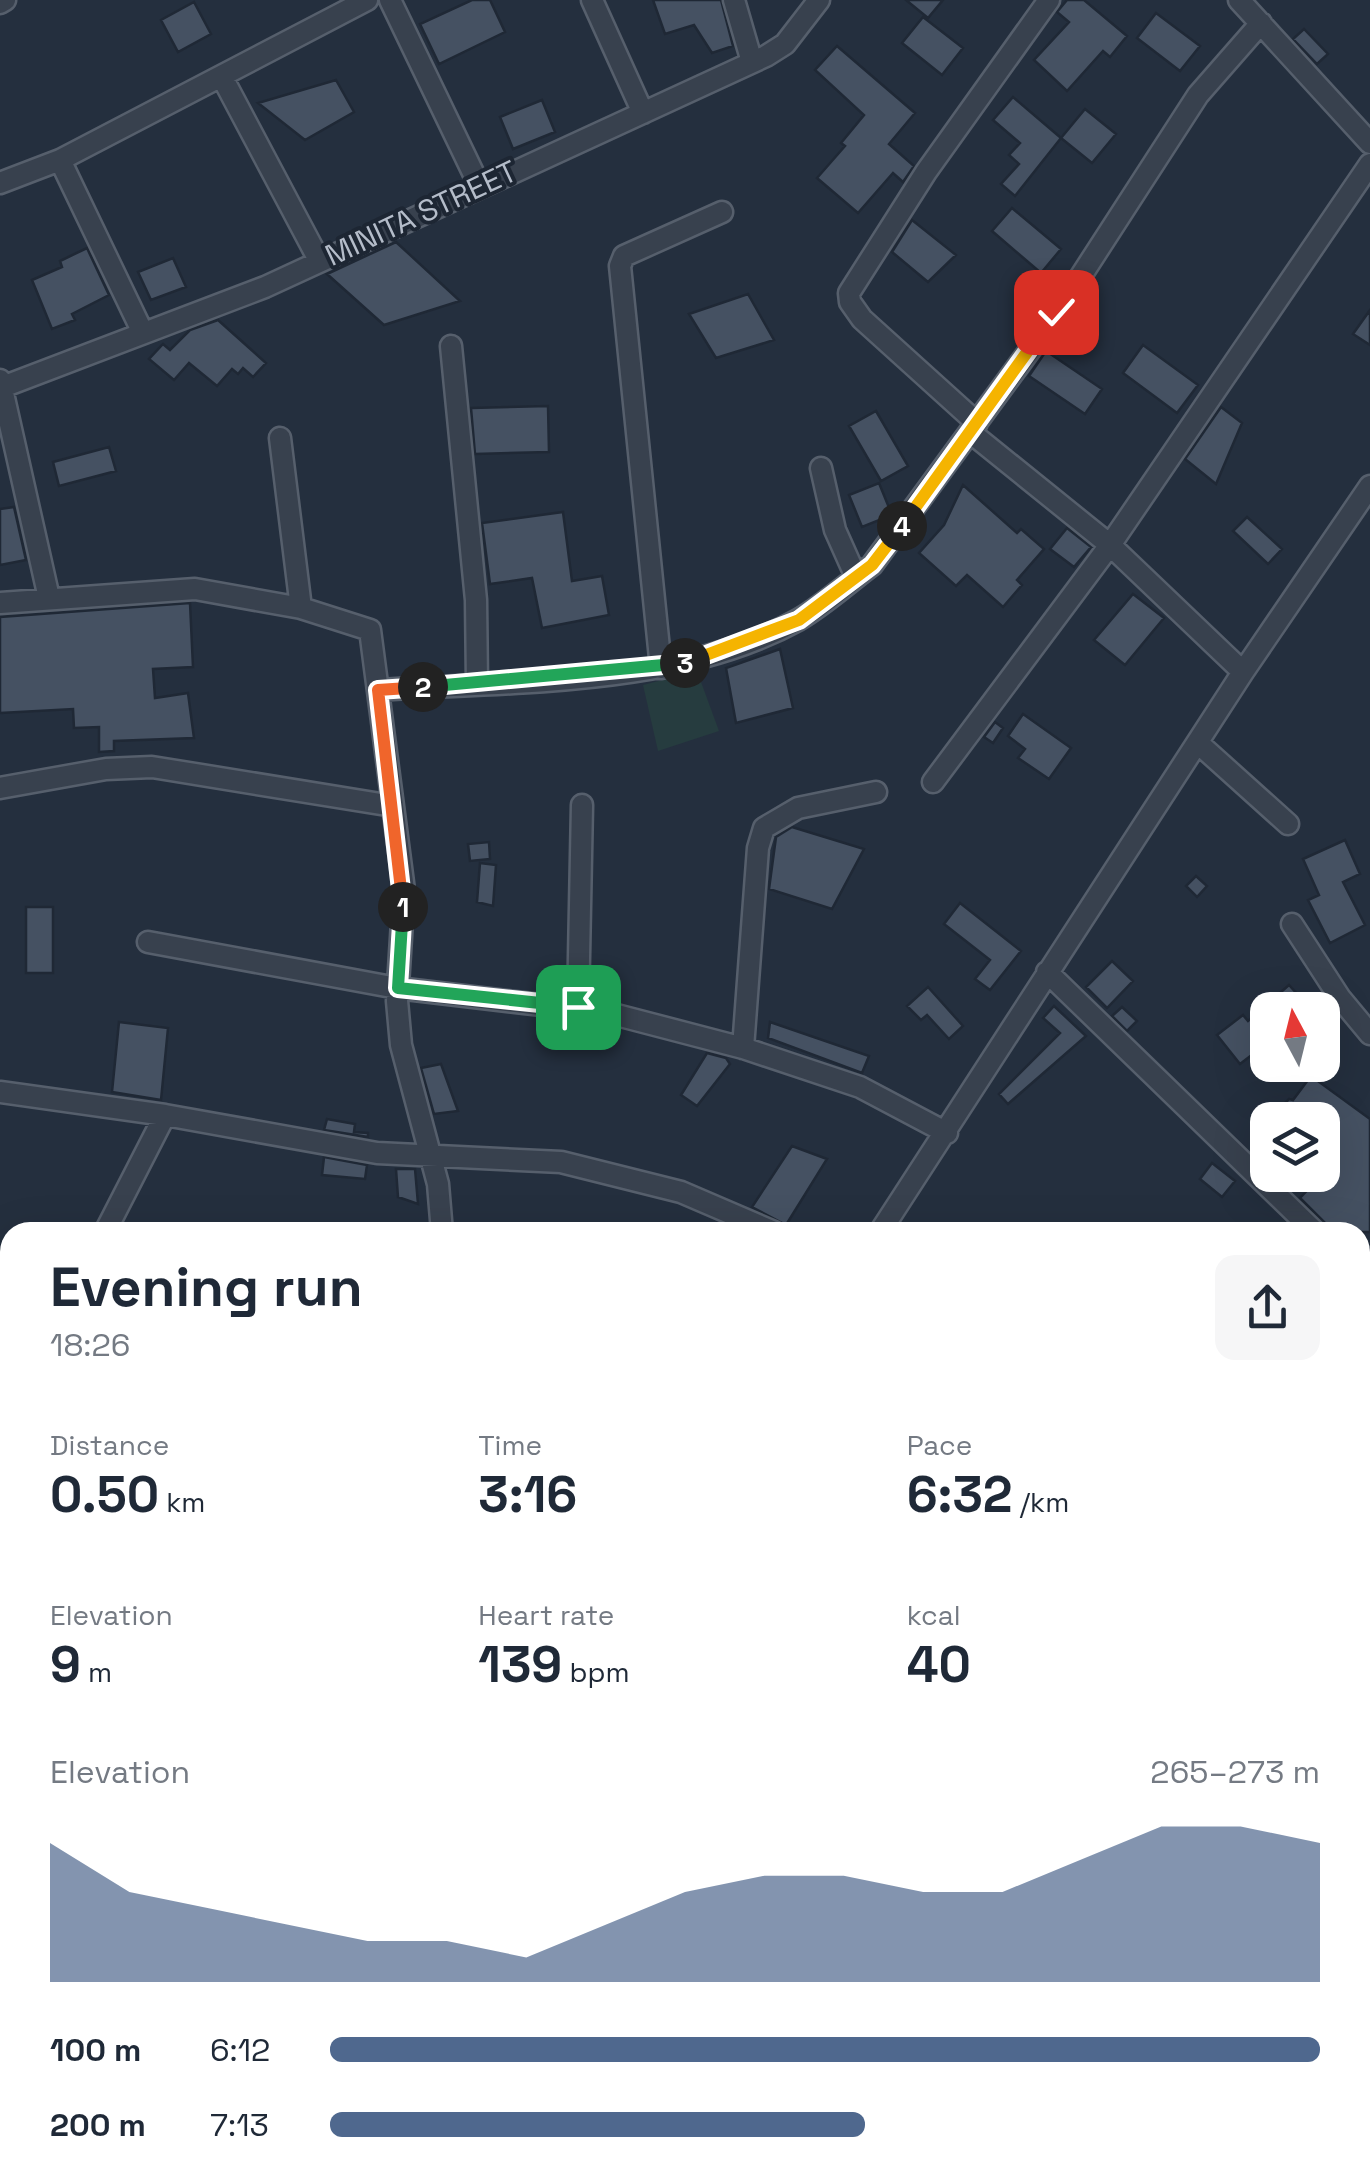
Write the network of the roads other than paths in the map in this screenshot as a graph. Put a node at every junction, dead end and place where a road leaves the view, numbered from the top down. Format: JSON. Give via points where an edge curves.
{"nodes":[{"id":1,"x":367,"y":0,"type":"edge"},
{"id":2,"x":390,"y":0,"type":"edge"},
{"id":3,"x":592,"y":0,"type":"edge"},
{"id":4,"x":734,"y":0,"type":"edge"},
{"id":5,"x":819,"y":0,"type":"edge"},
{"id":6,"x":1050,"y":0,"type":"edge"},
{"id":7,"x":1240,"y":0,"type":"edge"},
{"id":8,"x":1261,"y":23,"type":"junction"},
{"id":9,"x":752,"y":62,"type":"junction"},
{"id":10,"x":222,"y":76,"type":"junction"},
{"id":11,"x":643,"y":113,"type":"junction"},
{"id":12,"x":1370,"y":143,"type":"edge"},
{"id":13,"x":60,"y":160,"type":"junction"},
{"id":14,"x":1370,"y":164,"type":"edge"},
{"id":15,"x":0,"y":183,"type":"edge"},
{"id":16,"x":479,"y":184,"type":"junction"},
{"id":17,"x":722,"y":212,"type":"dead end"},
{"id":18,"x":319,"y":260,"type":"junction"},
{"id":19,"x":143,"y":333,"type":"junction"},
{"id":20,"x":452,"y":346,"type":"dead end"},
{"id":21,"x":1,"y":385,"type":"edge"},
{"id":22,"x":974,"y":428,"type":"junction"},
{"id":23,"x":280,"y":438,"type":"dead end"},
{"id":24,"x":821,"y":468,"type":"dead end"},
{"id":25,"x":1370,"y":486,"type":"edge"},
{"id":26,"x":1110,"y":546,"type":"junction"},
{"id":27,"x":856,"y":577,"type":"junction"},
{"id":28,"x":49,"y":598,"type":"junction"},
{"id":29,"x":0,"y":604,"type":"edge"},
{"id":30,"x":300,"y":608,"type":"junction"},
{"id":31,"x":661,"y":668,"type":"junction"},
{"id":32,"x":1243,"y":672,"type":"junction"},
{"id":33,"x":477,"y":684,"type":"junction"},
{"id":34,"x":378,"y":690,"type":"junction"},
{"id":35,"x":1198,"y":743,"type":"junction"},
{"id":36,"x":933,"y":782,"type":"dead end"},
{"id":37,"x":0,"y":788,"type":"edge"},
{"id":38,"x":876,"y":792,"type":"dead end"},
{"id":39,"x":582,"y":805,"type":"dead end"},
{"id":40,"x":393,"y":806,"type":"junction"},
{"id":41,"x":1288,"y":824,"type":"dead end"},
{"id":42,"x":1292,"y":924,"type":"dead end"},
{"id":43,"x":148,"y":942,"type":"dead end"},
{"id":44,"x":1047,"y":972,"type":"junction"},
{"id":45,"x":398,"y":988,"type":"junction"},
{"id":46,"x":578,"y":1007,"type":"junction"},
{"id":47,"x":1370,"y":1034,"type":"edge"},
{"id":48,"x":743,"y":1048,"type":"junction"},
{"id":49,"x":0,"y":1092,"type":"edge"},
{"id":50,"x":165,"y":1115,"type":"junction"},
{"id":51,"x":947,"y":1132,"type":"junction"},
{"id":52,"x":430,"y":1156,"type":"junction"},
{"id":53,"x":110,"y":1222,"type":"edge"},
{"id":54,"x":441,"y":1222,"type":"edge"},
{"id":55,"x":750,"y":1222,"type":"edge"},
{"id":56,"x":887,"y":1222,"type":"edge"},
{"id":57,"x":1305,"y":1222,"type":"edge"}],
"edges":[{"from":1,"to":10,"type":"street"},
{"from":2,"to":16,"type":"street"},
{"from":3,"to":11,"type":"street"},
{"from":4,"to":9,"type":"street"},
{"from":5,"to":9,"type":"street","name":"MINITA STREET","via":[[785,44]]},
{"from":6,"to":22,"type":"street","via":[[849,292],[862,318]]},
{"from":7,"to":8,"type":"street"},
{"from":8,"to":12,"type":"street"},
{"from":8,"to":22,"type":"street","via":[[1198,95]]},
{"from":9,"to":11,"type":"street","name":"MINITA STREET"},
{"from":10,"to":13,"type":"street"},
{"from":10,"to":18,"type":"street"},
{"from":11,"to":16,"type":"street","name":"MINITA STREET"},
{"from":13,"to":15,"type":"street"},
{"from":13,"to":19,"type":"street"},
{"from":14,"to":26,"type":"street"},
{"from":16,"to":18,"type":"street","name":"MINITA STREET"},
{"from":17,"to":31,"type":"street","via":[[620,261]]},
{"from":18,"to":19,"type":"street","name":"MINITA STREET"},
{"from":19,"to":21,"type":"street","name":"MINITA STREET"},
{"from":20,"to":33,"type":"street","via":[[476,600]]},
{"from":21,"to":28,"type":"street"},
{"from":22,"to":26,"type":"street"},
{"from":22,"to":27,"type":"street","via":[[872,565]]},
{"from":23,"to":30,"type":"street"},
{"from":24,"to":27,"type":"street","via":[[834,530]]},
{"from":25,"to":32,"type":"street"},
{"from":26,"to":32,"type":"street"},
{"from":26,"to":36,"type":"street"},
{"from":27,"to":31,"type":"street","via":[[799,620],[694,662]]},
{"from":28,"to":29,"type":"street"},
{"from":28,"to":30,"type":"street","via":[[194,590]]},
{"from":30,"to":34,"type":"street","via":[[370,630]]},
{"from":31,"to":33,"type":"street"},
{"from":32,"to":35,"type":"street"},
{"from":33,"to":34,"type":"street"},
{"from":34,"to":40,"type":"street"},
{"from":35,"to":41,"type":"street"},
{"from":35,"to":44,"type":"street"},
{"from":37,"to":40,"type":"street","via":[[152,767]]},
{"from":38,"to":48,"type":"street","via":[[798,808],[764,828]]},
{"from":39,"to":46,"type":"street"},
{"from":40,"to":45,"type":"street","via":[[404,890]]},
{"from":42,"to":47,"type":"street"},
{"from":43,"to":45,"type":"street"},
{"from":44,"to":51,"type":"street"},
{"from":44,"to":57,"type":"street"},
{"from":45,"to":46,"type":"street"},
{"from":45,"to":52,"type":"street","via":[[406,1076]]},
{"from":46,"to":48,"type":"street"},
{"from":48,"to":51,"type":"street","via":[[860,1087]]},
{"from":49,"to":50,"type":"street"},
{"from":50,"to":52,"type":"street","via":[[376,1153]]},
{"from":50,"to":53,"type":"street"},
{"from":51,"to":56,"type":"street"},
{"from":52,"to":54,"type":"street"},
{"from":52,"to":55,"type":"street","via":[[561,1162],[680,1192]]}]}
